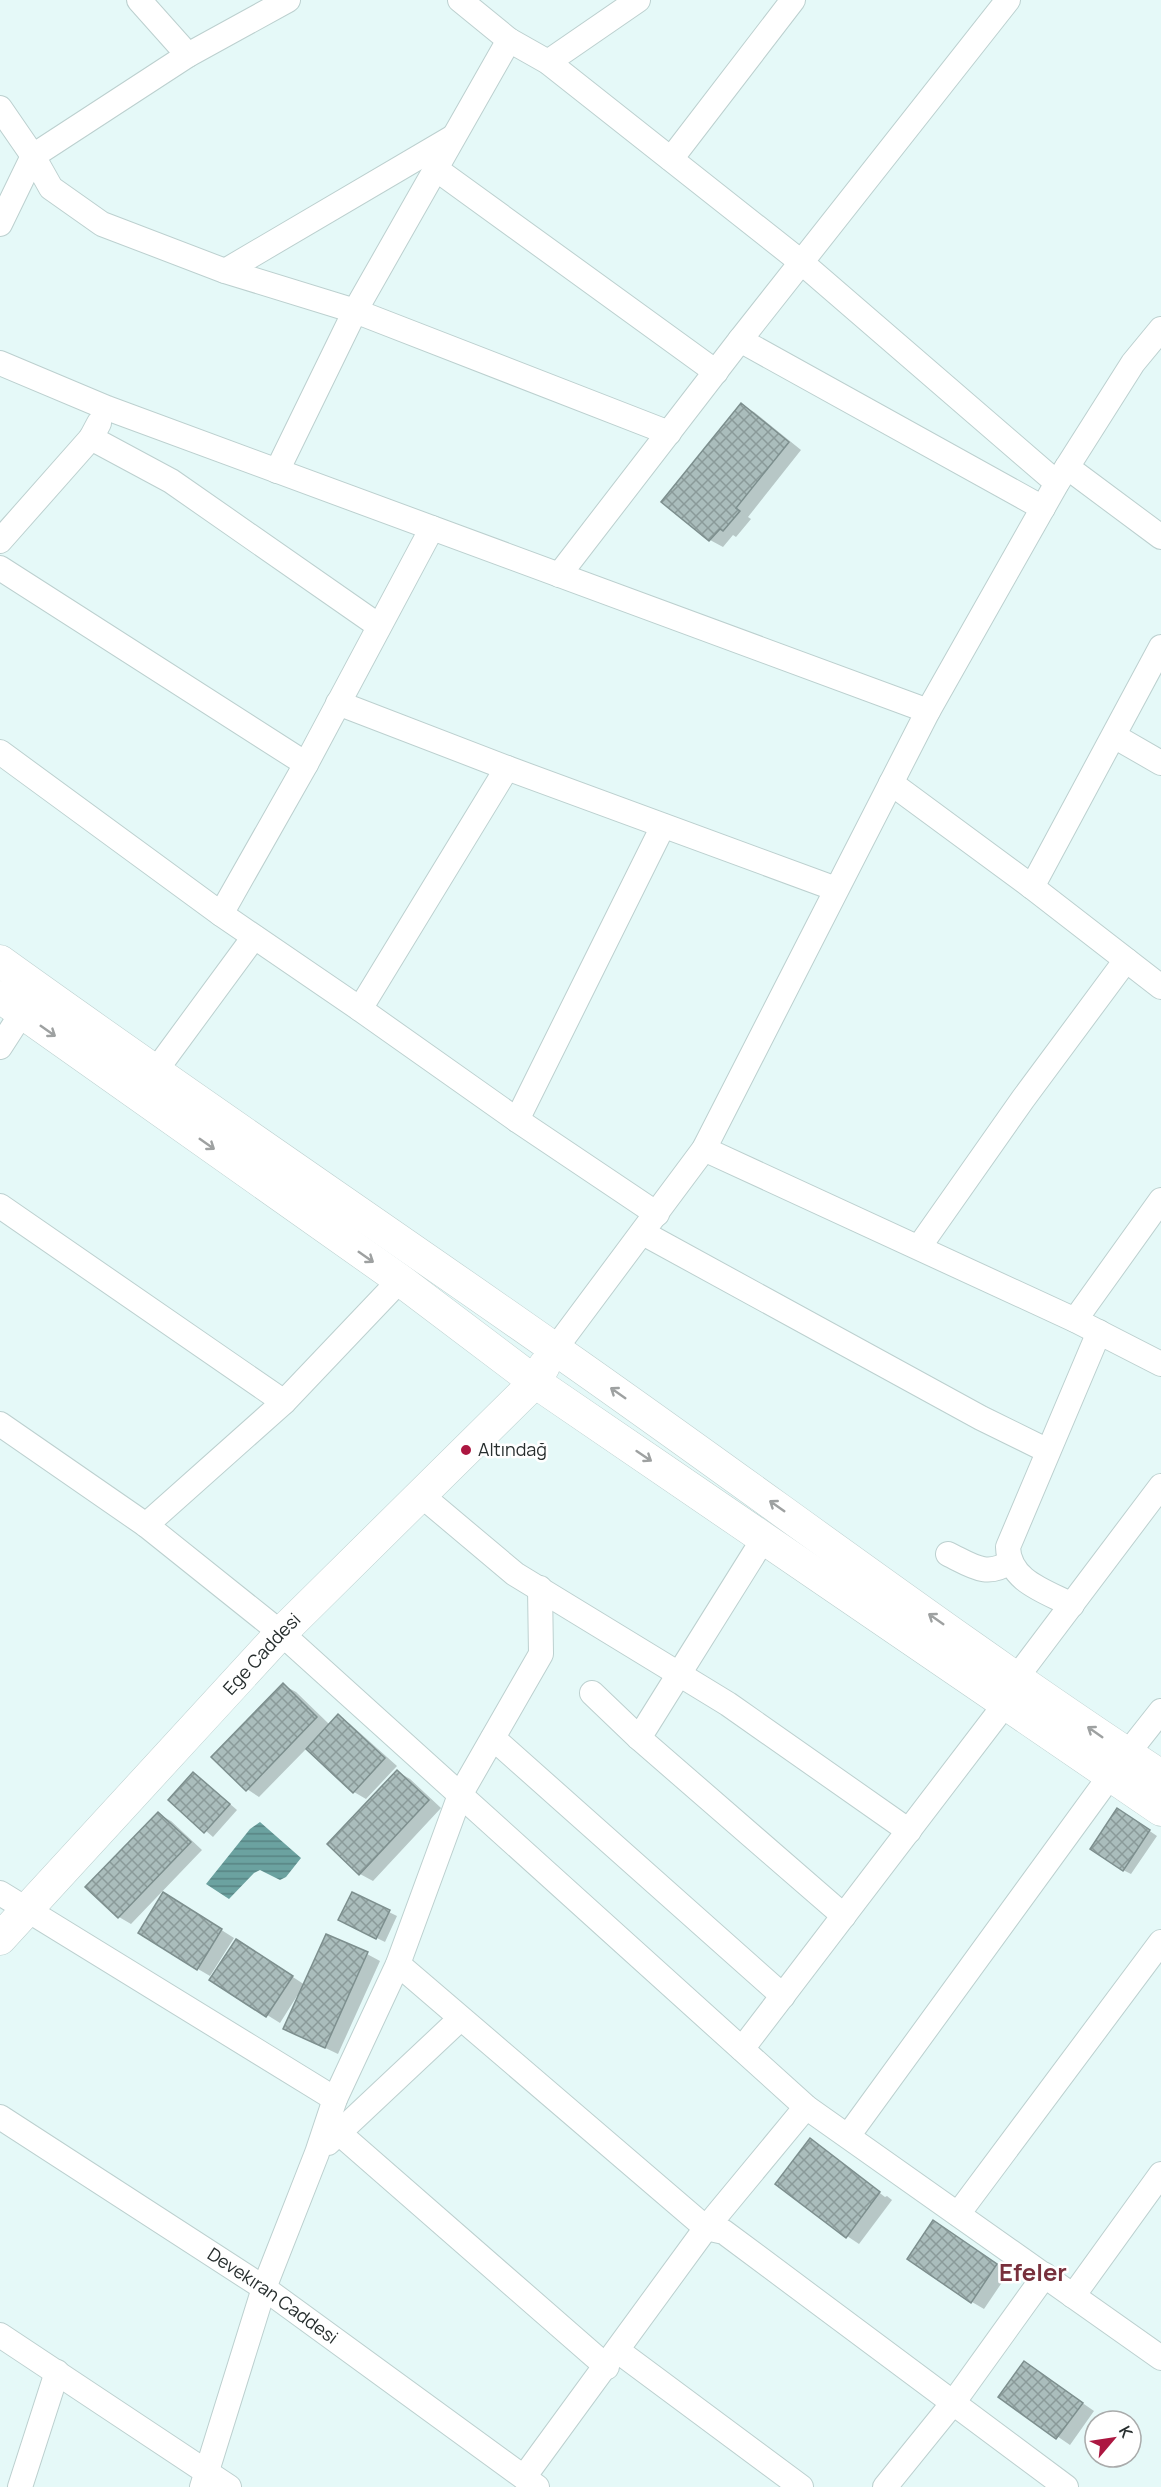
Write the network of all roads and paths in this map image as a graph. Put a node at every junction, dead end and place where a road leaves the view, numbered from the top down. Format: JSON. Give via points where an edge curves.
{"nodes":[{"id":1,"x":139,"y":0,"type":"edge"},
{"id":2,"x":288,"y":0,"type":"edge"},
{"id":3,"x":460,"y":0,"type":"edge"},
{"id":4,"x":638,"y":0,"type":"edge"},
{"id":5,"x":793,"y":0,"type":"edge"},
{"id":6,"x":1007,"y":1,"type":"edge"},
{"id":7,"x":509,"y":40,"type":"junction"},
{"id":8,"x":188,"y":55,"type":"junction"},
{"id":9,"x":548,"y":62,"type":"junction"},
{"id":10,"x":0,"y":108,"type":"edge"},
{"id":11,"x":455,"y":136,"type":"junction"},
{"id":12,"x":33,"y":156,"type":"junction"},
{"id":13,"x":671,"y":159,"type":"junction"},
{"id":14,"x":436,"y":169,"type":"junction"},
{"id":15,"x":0,"y":224,"type":"edge"},
{"id":16,"x":801,"y":262,"type":"junction"},
{"id":17,"x":225,"y":271,"type":"junction"},
{"id":18,"x":355,"y":311,"type":"junction"},
{"id":19,"x":1161,"y":329,"type":"edge"},
{"id":20,"x":740,"y":340,"type":"junction"},
{"id":21,"x":0,"y":363,"type":"edge"},
{"id":22,"x":716,"y":372,"type":"junction"},
{"id":23,"x":107,"y":408,"type":"junction"},
{"id":24,"x":669,"y":433,"type":"junction"},
{"id":25,"x":91,"y":438,"type":"junction"},
{"id":26,"x":276,"y":471,"type":"junction"},
{"id":27,"x":1062,"y":475,"type":"junction"},
{"id":28,"x":1043,"y":508,"type":"junction"},
{"id":29,"x":432,"y":528,"type":"junction"},
{"id":30,"x":1161,"y":537,"type":"edge"},
{"id":31,"x":0,"y":541,"type":"edge"},
{"id":32,"x":0,"y":568,"type":"edge"},
{"id":33,"x":559,"y":575,"type":"junction"},
{"id":34,"x":379,"y":626,"type":"junction"},
{"id":35,"x":1161,"y":646,"type":"edge"},
{"id":36,"x":338,"y":703,"type":"junction"},
{"id":37,"x":928,"y":711,"type":"junction"},
{"id":38,"x":1114,"y":736,"type":"junction"},
{"id":39,"x":0,"y":752,"type":"edge"},
{"id":40,"x":1161,"y":763,"type":"edge"},
{"id":41,"x":306,"y":764,"type":"junction"},
{"id":42,"x":507,"y":768,"type":"junction"},
{"id":43,"x":891,"y":783,"type":"junction"},
{"id":44,"x":663,"y":826,"type":"junction"},
{"id":45,"x":1032,"y":887,"type":"junction"},
{"id":46,"x":836,"y":889,"type":"junction"},
{"id":47,"x":221,"y":914,"type":"junction"},
{"id":48,"x":254,"y":937,"type":"junction"},
{"id":49,"x":1125,"y":960,"type":"junction"},
{"id":50,"x":0,"y":962,"type":"edge"},
{"id":51,"x":1161,"y":987,"type":"edge"},
{"id":52,"x":11,"y":1005,"type":"edge"},
{"id":53,"x":360,"y":1009,"type":"junction"},
{"id":54,"x":0,"y":1047,"type":"edge"},
{"id":55,"x":154,"y":1072,"type":"junction"},
{"id":56,"x":517,"y":1120,"type":"junction"},
{"id":57,"x":704,"y":1149,"type":"junction"},
{"id":58,"x":1161,"y":1200,"type":"edge"},
{"id":59,"x":0,"y":1206,"type":"edge"},
{"id":60,"x":650,"y":1224,"type":"junction"},
{"id":61,"x":919,"y":1248,"type":"junction"},
{"id":62,"x":400,"y":1280,"type":"junction"},
{"id":63,"x":1075,"y":1320,"type":"junction"},
{"id":64,"x":1099,"y":1332,"type":"junction"},
{"id":65,"x":555,"y":1348,"type":"junction"},
{"id":66,"x":1161,"y":1364,"type":"edge"},
{"id":67,"x":535,"y":1382,"type":"junction"},
{"id":68,"x":284,"y":1402,"type":"junction"},
{"id":69,"x":0,"y":1424,"type":"edge"},
{"id":70,"x":1048,"y":1451,"type":"junction"},
{"id":71,"x":1161,"y":1486,"type":"edge"},
{"id":72,"x":421,"y":1495,"type":"junction"},
{"id":73,"x":146,"y":1525,"type":"junction"},
{"id":74,"x":764,"y":1538,"type":"junction"},
{"id":75,"x":948,"y":1554,"type":"dead end"},
{"id":76,"x":1010,"y":1562,"type":"junction"},
{"id":77,"x":540,"y":1588,"type":"junction"},
{"id":78,"x":1072,"y":1605,"type":"junction"},
{"id":79,"x":281,"y":1633,"type":"junction"},
{"id":80,"x":680,"y":1674,"type":"junction"},
{"id":81,"x":1012,"y":1690,"type":"junction"},
{"id":82,"x":592,"y":1693,"type":"dead end"},
{"id":83,"x":1161,"y":1711,"type":"edge"},
{"id":84,"x":493,"y":1737,"type":"junction"},
{"id":85,"x":639,"y":1738,"type":"junction"},
{"id":86,"x":1118,"y":1765,"type":"junction"},
{"id":87,"x":1161,"y":1776,"type":"edge"},
{"id":88,"x":460,"y":1795,"type":"junction"},
{"id":89,"x":1161,"y":1810,"type":"edge"},
{"id":90,"x":909,"y":1831,"type":"junction"},
{"id":91,"x":12,"y":1901,"type":"edge"},
{"id":92,"x":844,"y":1916,"type":"junction"},
{"id":93,"x":0,"y":1939,"type":"edge"},
{"id":94,"x":1161,"y":1942,"type":"edge"},
{"id":95,"x":398,"y":1964,"type":"junction"},
{"id":96,"x":783,"y":1996,"type":"junction"},
{"id":97,"x":460,"y":2019,"type":"junction"},
{"id":98,"x":742,"y":2049,"type":"junction"},
{"id":99,"x":336,"y":2099,"type":"junction"},
{"id":100,"x":806,"y":2107,"type":"junction"},
{"id":101,"x":0,"y":2117,"type":"edge"},
{"id":102,"x":339,"y":2133,"type":"junction"},
{"id":103,"x":848,"y":2136,"type":"junction"},
{"id":104,"x":317,"y":2153,"type":"junction"},
{"id":105,"x":1161,"y":2174,"type":"edge"},
{"id":106,"x":958,"y":2214,"type":"junction"},
{"id":107,"x":706,"y":2228,"type":"junction"},
{"id":108,"x":1045,"y":2276,"type":"junction"},
{"id":109,"x":264,"y":2288,"type":"junction"},
{"id":110,"x":1073,"y":2296,"type":"junction"},
{"id":111,"x":0,"y":2335,"type":"edge"},
{"id":112,"x":1161,"y":2358,"type":"edge"},
{"id":113,"x":612,"y":2359,"type":"junction"},
{"id":114,"x":57,"y":2372,"type":"junction"},
{"id":115,"x":953,"y":2403,"type":"junction"},
{"id":116,"x":204,"y":2479,"type":"edge"},
{"id":117,"x":531,"y":2482,"type":"edge"},
{"id":118,"x":21,"y":2487,"type":"edge"},
{"id":119,"x":229,"y":2487,"type":"edge"},
{"id":120,"x":801,"y":2487,"type":"edge"},
{"id":121,"x":885,"y":2487,"type":"edge"},
{"id":122,"x":1066,"y":2487,"type":"edge"}],
"edges":[{"from":1,"to":8,"type":"street"},
{"from":2,"to":8,"type":"street"},
{"from":3,"to":7,"type":"street"},
{"from":4,"to":9,"type":"street"},
{"from":5,"to":13,"type":"street"},
{"from":6,"to":16,"type":"street"},
{"from":7,"to":9,"type":"street"},
{"from":7,"to":11,"type":"street"},
{"from":8,"to":12,"type":"street"},
{"from":9,"to":13,"type":"street"},
{"from":10,"to":12,"type":"street"},
{"from":11,"to":14,"type":"street"},
{"from":11,"to":17,"type":"street"},
{"from":12,"to":15,"type":"street"},
{"from":12,"to":17,"type":"street","via":[[51,188],[102,224]]},
{"from":13,"to":16,"type":"street"},
{"from":14,"to":18,"type":"street"},
{"from":14,"to":22,"type":"street"},
{"from":16,"to":20,"type":"street"},
{"from":16,"to":27,"type":"street"},
{"from":17,"to":18,"type":"street"},
{"from":18,"to":24,"type":"street"},
{"from":18,"to":26,"type":"street"},
{"from":19,"to":27,"type":"street","via":[[1133,363]]},
{"from":20,"to":22,"type":"street"},
{"from":20,"to":28,"type":"street"},
{"from":21,"to":23,"type":"street"},
{"from":22,"to":24,"type":"street"},
{"from":23,"to":25,"type":"street"},
{"from":23,"to":26,"type":"street"},
{"from":24,"to":33,"type":"street"},
{"from":25,"to":31,"type":"street"},
{"from":25,"to":34,"type":"street","via":[[171,481]]},
{"from":26,"to":29,"type":"street"},
{"from":27,"to":28,"type":"street"},
{"from":27,"to":30,"type":"street"},
{"from":28,"to":37,"type":"street"},
{"from":29,"to":33,"type":"street"},
{"from":29,"to":34,"type":"street"},
{"from":32,"to":41,"type":"street"},
{"from":33,"to":37,"type":"street"},
{"from":34,"to":36,"type":"street"},
{"from":35,"to":38,"type":"street"},
{"from":36,"to":41,"type":"street"},
{"from":36,"to":42,"type":"street"},
{"from":37,"to":43,"type":"street"},
{"from":38,"to":40,"type":"street"},
{"from":38,"to":45,"type":"street"},
{"from":39,"to":47,"type":"street"},
{"from":41,"to":47,"type":"street"},
{"from":42,"to":44,"type":"street"},
{"from":42,"to":53,"type":"street"},
{"from":43,"to":45,"type":"street"},
{"from":43,"to":46,"type":"street"},
{"from":44,"to":46,"type":"street"},
{"from":44,"to":56,"type":"street"},
{"from":45,"to":49,"type":"street"},
{"from":46,"to":57,"type":"street"},
{"from":47,"to":48,"type":"street"},
{"from":48,"to":53,"type":"street"},
{"from":48,"to":55,"type":"street"},
{"from":49,"to":51,"type":"street"},
{"from":49,"to":61,"type":"street"},
{"from":50,"to":55,"type":"main road"},
{"from":52,"to":54,"type":"street"},
{"from":52,"to":62,"type":"main road","one_way":true},
{"from":53,"to":56,"type":"street"},
{"from":55,"to":65,"type":"main road"},
{"from":56,"to":60,"type":"street"},
{"from":57,"to":60,"type":"street"},
{"from":57,"to":61,"type":"street"},
{"from":58,"to":63,"type":"street"},
{"from":59,"to":68,"type":"street"},
{"from":60,"to":65,"type":"street"},
{"from":60,"to":70,"type":"street","via":[[981,1418]]},
{"from":61,"to":63,"type":"street"},
{"from":62,"to":67,"type":"main road"},
{"from":62,"to":68,"type":"street"},
{"from":63,"to":64,"type":"street"},
{"from":64,"to":66,"type":"street"},
{"from":64,"to":70,"type":"street"},
{"from":65,"to":67,"type":"main road","name":"Ege Caddesi"},
{"from":81,"to":65,"type":"main road","one_way":true},
{"from":67,"to":72,"type":"main road","name":"Ege Caddesi"},
{"from":67,"to":74,"type":"main road","one_way":true},
{"from":68,"to":73,"type":"street"},
{"from":69,"to":73,"type":"street"},
{"from":70,"to":76,"type":"street","via":[[1008,1546]]},
{"from":71,"to":78,"type":"street"},
{"from":72,"to":77,"type":"street","via":[[515,1574]]},
{"from":72,"to":79,"type":"main road","name":"Ege Caddesi"},
{"from":73,"to":79,"type":"street"},
{"from":74,"to":80,"type":"street"},
{"from":74,"to":81,"type":"main road"},
{"from":75,"to":76,"type":"street","via":[[984,1571]]},
{"from":76,"to":78,"type":"street","via":[[1019,1576]]},
{"from":77,"to":80,"type":"street"},
{"from":77,"to":84,"type":"street","via":[[541,1654]]},
{"from":78,"to":81,"type":"street"},
{"from":79,"to":88,"type":"street"},
{"from":79,"to":91,"type":"main road","name":"Ege Caddesi"},
{"from":80,"to":85,"type":"street"},
{"from":80,"to":90,"type":"street"},
{"from":81,"to":86,"type":"main road"},
{"from":81,"to":90,"type":"street"},
{"from":82,"to":85,"type":"street"},
{"from":83,"to":86,"type":"street"},
{"from":84,"to":88,"type":"street"},
{"from":84,"to":96,"type":"street"},
{"from":85,"to":92,"type":"street"},
{"from":86,"to":87,"type":"main road"},
{"from":86,"to":89,"type":"main road"},
{"from":86,"to":103,"type":"street"},
{"from":88,"to":95,"type":"street"},
{"from":88,"to":98,"type":"street"},
{"from":90,"to":92,"type":"street"},
{"from":91,"to":93,"type":"main road","name":"Ege Caddesi"},
{"from":91,"to":99,"type":"street"},
{"from":92,"to":96,"type":"street"},
{"from":94,"to":106,"type":"street"},
{"from":95,"to":97,"type":"street"},
{"from":95,"to":99,"type":"street"},
{"from":96,"to":98,"type":"street"},
{"from":97,"to":102,"type":"street"},
{"from":97,"to":107,"type":"street"},
{"from":98,"to":100,"type":"street"},
{"from":99,"to":104,"type":"street"},
{"from":100,"to":103,"type":"street"},
{"from":100,"to":107,"type":"street"},
{"from":101,"to":109,"type":"street","name":"Devekıran Caddesi"},
{"from":102,"to":104,"type":"street"},
{"from":102,"to":113,"type":"street"},
{"from":103,"to":106,"type":"street"},
{"from":104,"to":109,"type":"street"},
{"from":105,"to":110,"type":"street"},
{"from":106,"to":108,"type":"street"},
{"from":107,"to":113,"type":"street"},
{"from":107,"to":115,"type":"street","via":[[724,2232]]},
{"from":108,"to":110,"type":"street"},
{"from":108,"to":115,"type":"street"},
{"from":109,"to":116,"type":"street"},
{"from":109,"to":117,"type":"street","name":"Devekıran Caddesi"},
{"from":110,"to":112,"type":"street"},
{"from":111,"to":114,"type":"street"},
{"from":113,"to":117,"type":"street"},
{"from":113,"to":120,"type":"street"},
{"from":114,"to":116,"type":"street"},
{"from":114,"to":118,"type":"street"},
{"from":115,"to":121,"type":"street"},
{"from":115,"to":122,"type":"street"},
{"from":116,"to":119,"type":"street"}]}
